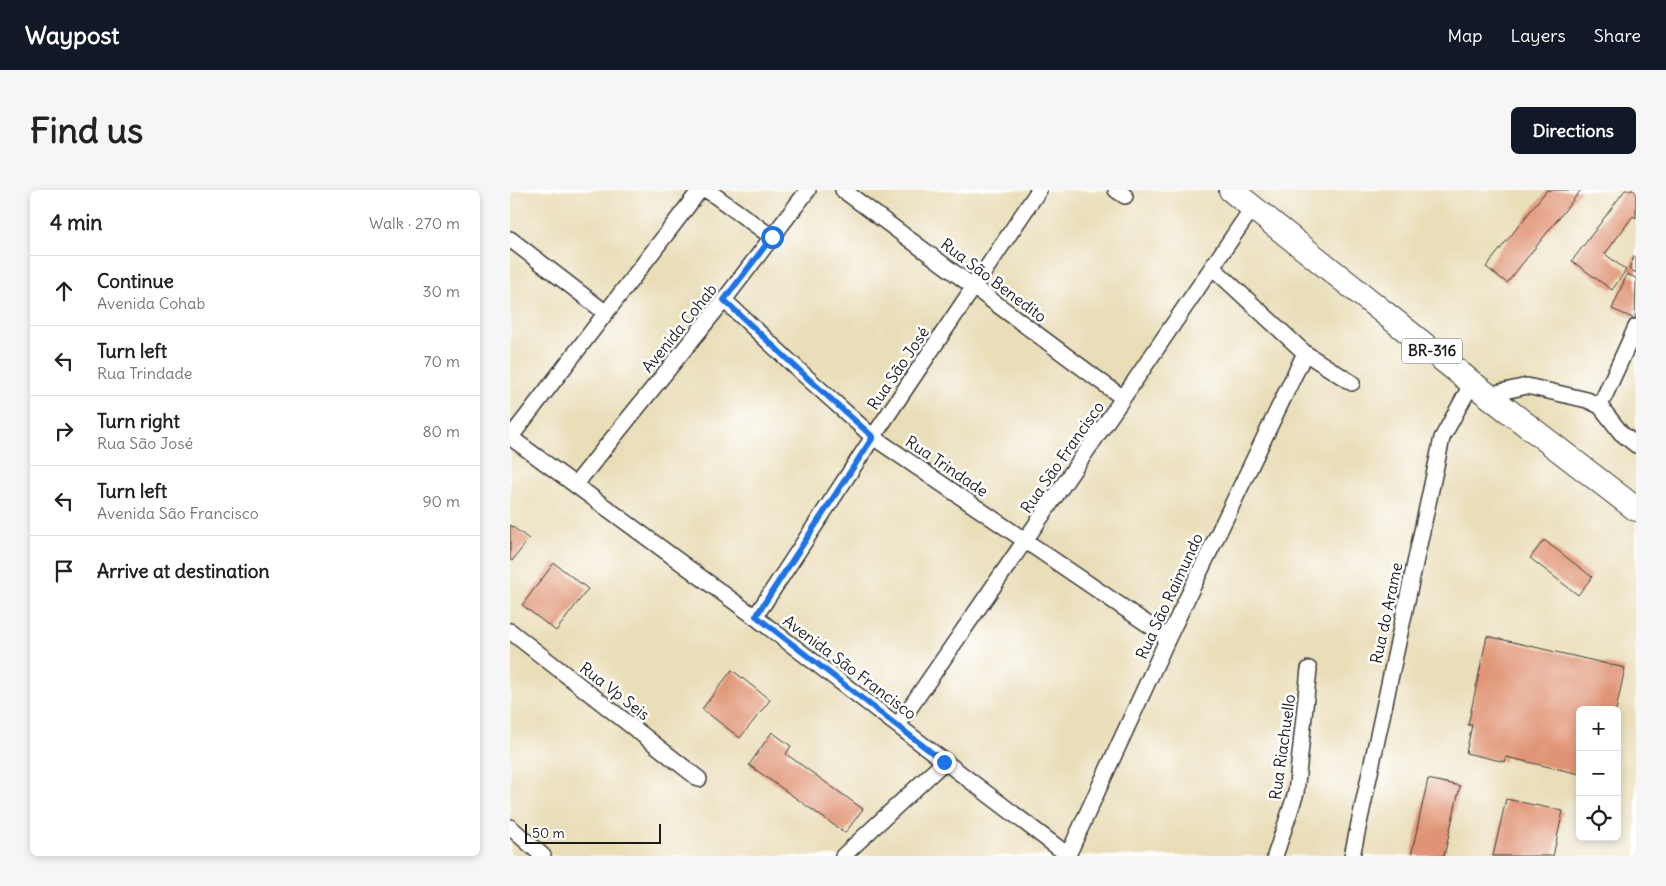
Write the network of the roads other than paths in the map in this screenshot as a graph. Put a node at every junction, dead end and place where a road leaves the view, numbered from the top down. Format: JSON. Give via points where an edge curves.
{"nodes":[{"id":1,"x":700,"y":190,"type":"edge"},
{"id":2,"x":707,"y":190,"type":"edge"},
{"id":3,"x":808,"y":190,"type":"edge"},
{"id":4,"x":843,"y":190,"type":"edge"},
{"id":5,"x":1039,"y":190,"type":"edge"},
{"id":6,"x":1230,"y":190,"type":"edge"},
{"id":7,"x":1252,"y":207,"type":"junction"},
{"id":8,"x":772,"y":237,"type":"junction"},
{"id":9,"x":510,"y":240,"type":"edge"},
{"id":10,"x":1212,"y":267,"type":"junction"},
{"id":11,"x":975,"y":286,"type":"junction"},
{"id":12,"x":724,"y":300,"type":"junction"},
{"id":13,"x":606,"y":313,"type":"junction"},
{"id":14,"x":1636,"y":327,"type":"edge"},
{"id":15,"x":1305,"y":352,"type":"junction"},
{"id":16,"x":1352,"y":383,"type":"dead end"},
{"id":17,"x":1480,"y":389,"type":"junction"},
{"id":18,"x":1124,"y":398,"type":"junction"},
{"id":19,"x":1600,"y":406,"type":"junction"},
{"id":20,"x":510,"y":437,"type":"edge"},
{"id":21,"x":873,"y":437,"type":"junction"},
{"id":22,"x":1636,"y":445,"type":"edge"},
{"id":23,"x":575,"y":485,"type":"junction"},
{"id":24,"x":1636,"y":509,"type":"edge"},
{"id":25,"x":1026,"y":540,"type":"junction"},
{"id":26,"x":756,"y":616,"type":"junction"},
{"id":27,"x":510,"y":631,"type":"edge"},
{"id":28,"x":1168,"y":638,"type":"junction"},
{"id":29,"x":1309,"y":669,"type":"dead end"},
{"id":30,"x":898,"y":725,"type":"junction"},
{"id":31,"x":944,"y":762,"type":"junction"},
{"id":32,"x":699,"y":779,"type":"dead end"},
{"id":33,"x":510,"y":827,"type":"edge"},
{"id":34,"x":543,"y":856,"type":"edge"},
{"id":35,"x":843,"y":856,"type":"edge"},
{"id":36,"x":1069,"y":856,"type":"edge"},
{"id":37,"x":1275,"y":856,"type":"edge"},
{"id":38,"x":1352,"y":856,"type":"edge"}],
"edges":[{"from":1,"to":13,"type":"street"},
{"from":2,"to":8,"type":"street"},
{"from":3,"to":8,"type":"street","name":"Avenida Cohab"},
{"from":4,"to":11,"type":"street","name":"Rua São Benedito"},
{"from":5,"to":11,"type":"street","name":"Rua São José"},
{"from":6,"to":7,"type":"highway","number":"BR-316"},
{"from":7,"to":10,"type":"street","name":"Rua São Francisco"},
{"from":7,"to":17,"type":"highway","number":"BR-316"},
{"from":8,"to":12,"type":"street","name":"Avenida Cohab"},
{"from":9,"to":13,"type":"street"},
{"from":10,"to":15,"type":"street"},
{"from":10,"to":18,"type":"street","name":"Rua São Francisco"},
{"from":11,"to":18,"type":"street","name":"Rua São Benedito"},
{"from":11,"to":21,"type":"street","name":"Rua São José"},
{"from":12,"to":21,"type":"street","name":"Rua Trindade"},
{"from":12,"to":23,"type":"street","name":"Avenida Cohab"},
{"from":13,"to":20,"type":"street"},
{"from":14,"to":19,"type":"street"},
{"from":15,"to":16,"type":"street"},
{"from":15,"to":28,"type":"street","name":"Rua São Raimundo"},
{"from":17,"to":19,"type":"street","via":[[1527,386]]},
{"from":17,"to":24,"type":"highway","number":"BR-316"},
{"from":17,"to":38,"type":"street","name":"Rua do Arame","via":[[1442,438]]},
{"from":18,"to":25,"type":"street","name":"Rua São Francisco"},
{"from":19,"to":22,"type":"street","via":[[1620,433]]},
{"from":20,"to":23,"type":"street","name":"Avenida São Francisco"},
{"from":21,"to":25,"type":"street","name":"Rua Trindade"},
{"from":21,"to":26,"type":"street","name":"Rua São José"},
{"from":23,"to":26,"type":"street","name":"Avenida São Francisco"},
{"from":25,"to":28,"type":"street","name":"Rua Trindade"},
{"from":25,"to":30,"type":"street","name":"Rua São Francisco"},
{"from":26,"to":30,"type":"street","name":"Avenida São Francisco"},
{"from":27,"to":32,"type":"street","name":"Rua Vp Seis"},
{"from":28,"to":36,"type":"street","name":"Rua São Raimundo"},
{"from":29,"to":37,"type":"street","name":"Rua Riachuello","via":[[1296,793]]},
{"from":30,"to":31,"type":"street","name":"Avenida São Francisco"},
{"from":31,"to":35,"type":"street"},
{"from":31,"to":36,"type":"street","name":"Avenida São Francisco"},
{"from":33,"to":34,"type":"street"}]}
